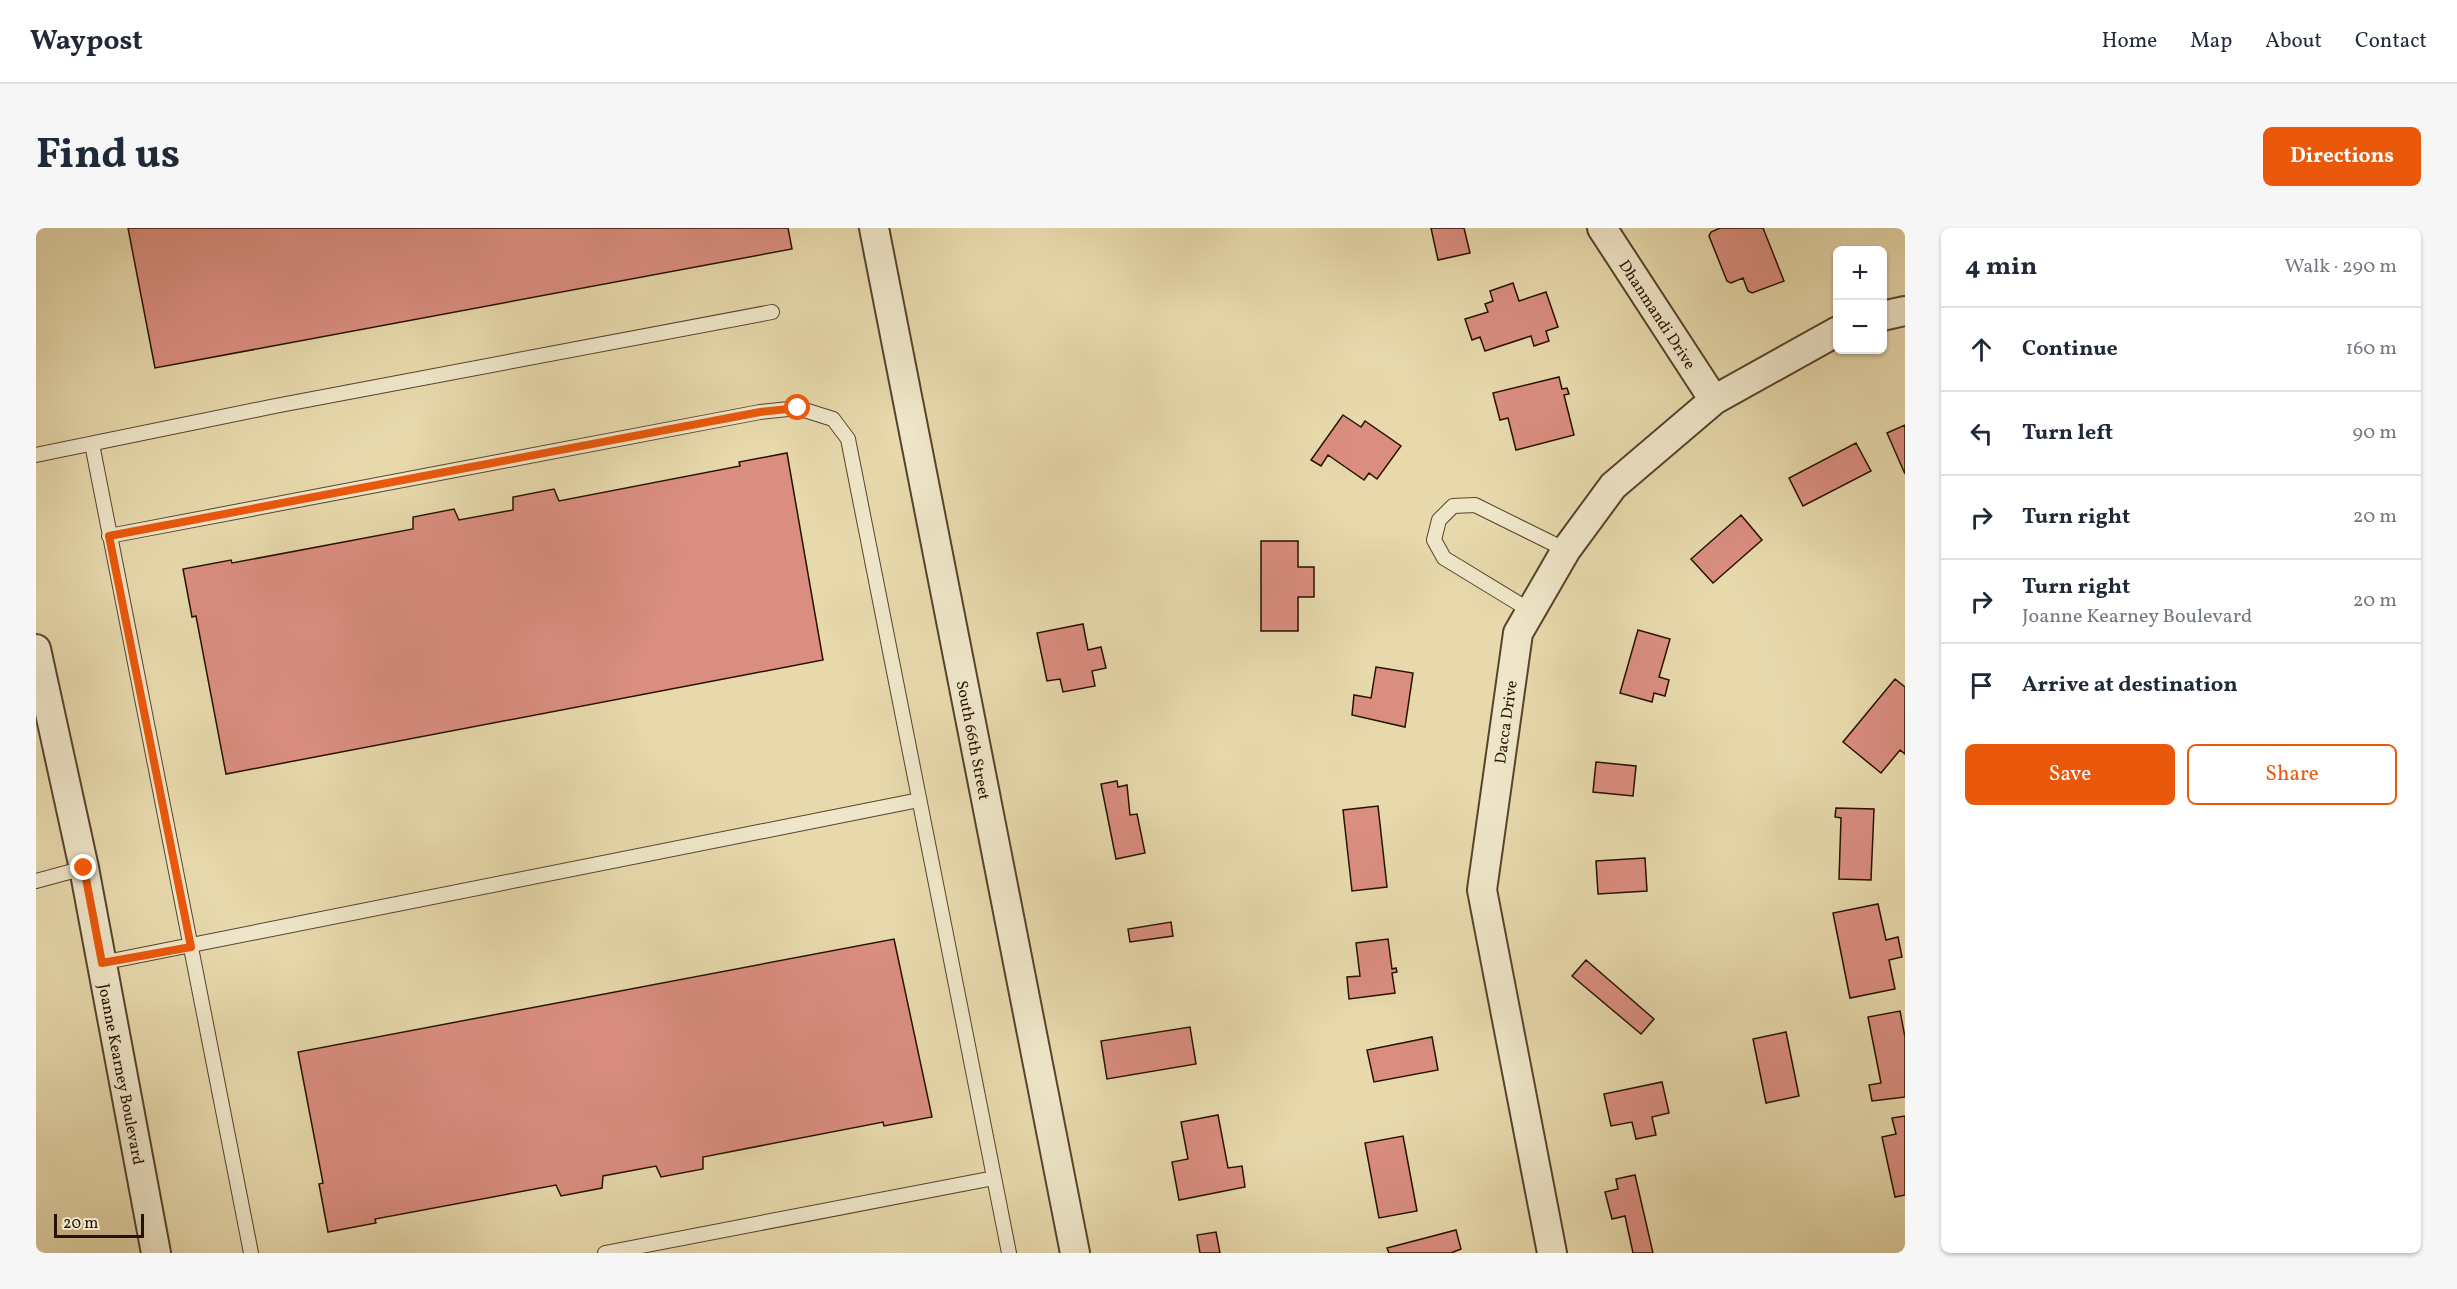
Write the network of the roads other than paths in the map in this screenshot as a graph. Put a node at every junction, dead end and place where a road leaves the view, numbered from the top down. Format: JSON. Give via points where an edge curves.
{"nodes":[{"id":1,"x":874,"y":228,"type":"edge"},
{"id":2,"x":1602,"y":228,"type":"edge"},
{"id":3,"x":1905,"y":311,"type":"edge"},
{"id":4,"x":772,"y":312,"type":"dead end"},
{"id":5,"x":1887,"y":315,"type":"edge"},
{"id":6,"x":1833,"y":334,"type":"edge"},
{"id":7,"x":1713,"y":400,"type":"junction"},
{"id":8,"x":92,"y":444,"type":"junction"},
{"id":9,"x":36,"y":455,"type":"edge"},
{"id":10,"x":109,"y":536,"type":"junction"},
{"id":11,"x":1566,"y":550,"type":"junction"},
{"id":12,"x":1532,"y":611,"type":"junction"},
{"id":13,"x":36,"y":649,"type":"edge"},
{"id":14,"x":919,"y":800,"type":"junction"},
{"id":15,"x":84,"y":868,"type":"junction"},
{"id":16,"x":36,"y":881,"type":"edge"},
{"id":17,"x":191,"y":947,"type":"junction"},
{"id":18,"x":102,"y":963,"type":"junction"},
{"id":19,"x":994,"y":1178,"type":"junction"},
{"id":20,"x":156,"y":1253,"type":"edge"},
{"id":21,"x":251,"y":1253,"type":"edge"},
{"id":22,"x":604,"y":1253,"type":"edge"},
{"id":23,"x":1009,"y":1253,"type":"edge"},
{"id":24,"x":1075,"y":1253,"type":"edge"},
{"id":25,"x":1552,"y":1253,"type":"edge"}],
"edges":[{"from":1,"to":24,"type":"street","name":"South 66th Street"},
{"from":2,"to":7,"type":"street","name":"Dhanmandi Drive"},
{"from":3,"to":5,"type":"street"},
{"from":4,"to":8,"type":"lane"},
{"from":6,"to":7,"type":"street","name":"Dacca Drive"},
{"from":7,"to":11,"type":"street","name":"Dacca Drive","via":[[1613,486]]},
{"from":8,"to":9,"type":"lane"},
{"from":8,"to":10,"type":"lane"},
{"from":10,"to":14,"type":"lane","via":[[760,412],[798,408],[833,419],[848,439]]},
{"from":10,"to":17,"type":"lane"},
{"from":11,"to":12,"type":"street","name":"Dacca Drive"},
{"from":11,"to":12,"type":"lane","via":[[1476,505],[1453,506],[1439,520],[1434,540],[1444,558]]},
{"from":12,"to":25,"type":"street","name":"Dacca Drive","via":[[1518,633],[1482,890]]},
{"from":13,"to":15,"type":"street","name":"Joanne Kearney Boulevard"},
{"from":14,"to":17,"type":"lane"},
{"from":14,"to":19,"type":"lane"},
{"from":15,"to":16,"type":"lane"},
{"from":15,"to":18,"type":"street","name":"Joanne Kearney Boulevard"},
{"from":17,"to":18,"type":"lane"},
{"from":17,"to":21,"type":"lane"},
{"from":18,"to":20,"type":"street","name":"Joanne Kearney Boulevard"},
{"from":19,"to":22,"type":"lane"},
{"from":19,"to":23,"type":"lane"}]}
